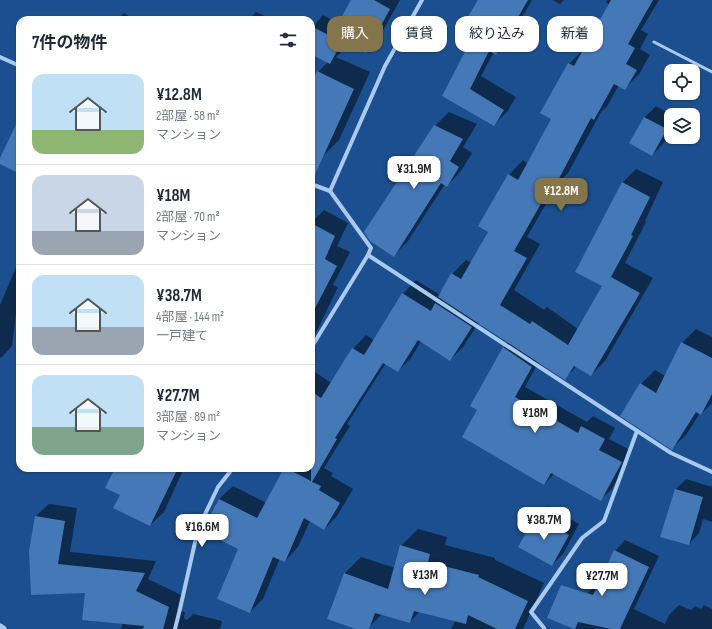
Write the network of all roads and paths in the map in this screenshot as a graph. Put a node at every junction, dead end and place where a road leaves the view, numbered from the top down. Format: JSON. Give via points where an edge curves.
{"nodes":[{"id":1,"x":422,"y":0,"type":"edge"},
{"id":2,"x":654,"y":42,"type":"dead end"},
{"id":3,"x":0,"y":57,"type":"edge"},
{"id":4,"x":16,"y":64,"type":"edge"},
{"id":5,"x":712,"y":72,"type":"edge"},
{"id":6,"x":315,"y":185,"type":"edge"},
{"id":7,"x":330,"y":191,"type":"junction"},
{"id":8,"x":368,"y":255,"type":"junction"},
{"id":9,"x":315,"y":341,"type":"edge"},
{"id":10,"x":636,"y":431,"type":"junction"},
{"id":11,"x":230,"y":472,"type":"edge"},
{"id":12,"x":712,"y":472,"type":"edge"},
{"id":13,"x":0,"y":627,"type":"edge"},
{"id":14,"x":3,"y":629,"type":"edge"},
{"id":15,"x":175,"y":629,"type":"edge"},
{"id":16,"x":545,"y":629,"type":"edge"}],
"edges":[{"from":1,"to":7,"type":"street","via":[[384,66]]},
{"from":2,"to":5,"type":"lane"},
{"from":3,"to":4,"type":"street"},
{"from":6,"to":7,"type":"street"},
{"from":7,"to":8,"type":"street","via":[[371,248]]},
{"from":8,"to":9,"type":"street"},
{"from":8,"to":10,"type":"street"},
{"from":10,"to":12,"type":"street","via":[[671,453]]},
{"from":10,"to":16,"type":"street","via":[[604,521],[582,538],[531,612]]},
{"from":11,"to":15,"type":"street","via":[[218,487],[198,529]]},
{"from":13,"to":14,"type":"street"}]}
